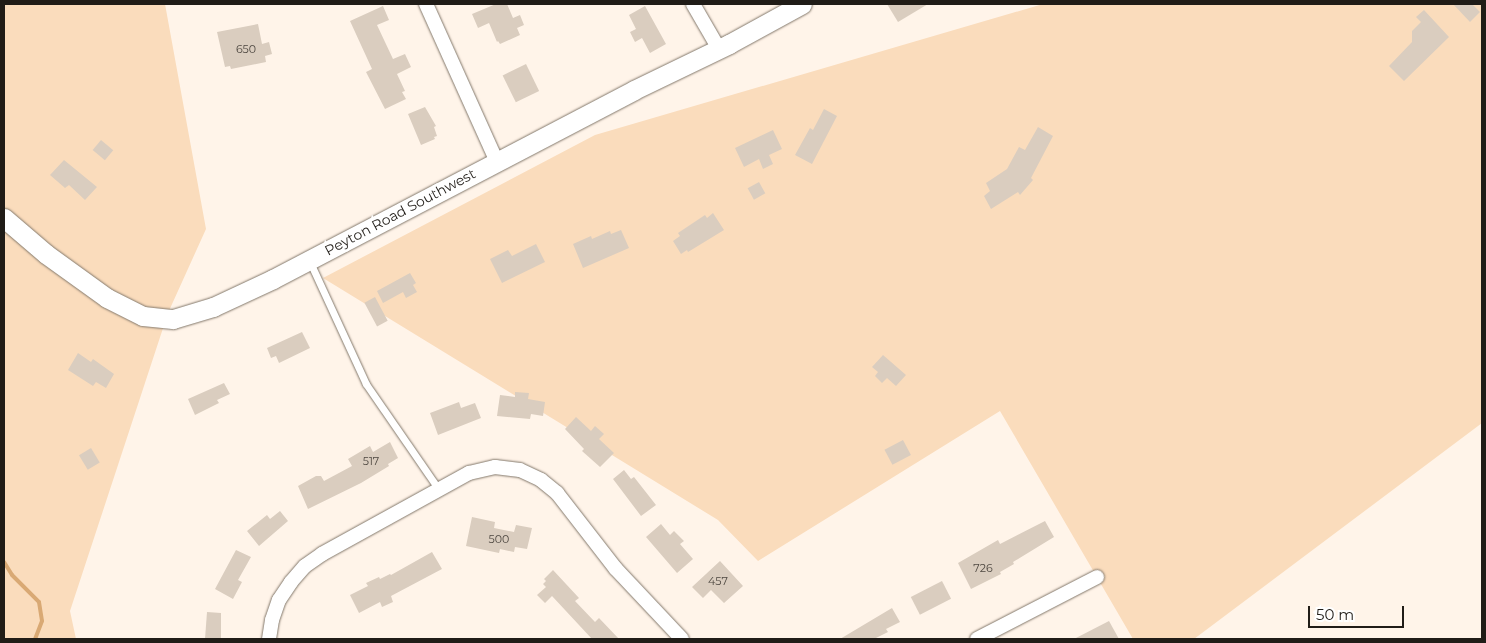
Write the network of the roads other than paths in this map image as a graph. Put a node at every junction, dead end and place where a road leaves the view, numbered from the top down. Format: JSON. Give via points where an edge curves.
{"nodes":[{"id":1,"x":426,"y":4,"type":"edge"},
{"id":2,"x":693,"y":4,"type":"edge"},
{"id":3,"x":802,"y":4,"type":"edge"},
{"id":4,"x":719,"y":49,"type":"junction"},
{"id":5,"x":497,"y":162,"type":"junction"},
{"id":6,"x":4,"y":218,"type":"edge"},
{"id":7,"x":309,"y":260,"type":"junction"},
{"id":8,"x":438,"y":490,"type":"junction"},
{"id":9,"x":1097,"y":577,"type":"dead end"},
{"id":10,"x":269,"y":639,"type":"edge"},
{"id":11,"x":682,"y":639,"type":"edge"},
{"id":12,"x":977,"y":639,"type":"edge"}],
"edges":[{"from":1,"to":5,"type":"street"},
{"from":2,"to":4,"type":"street"},
{"from":3,"to":4,"type":"street","name":"Peyton Road Southwest"},
{"from":4,"to":5,"type":"street","name":"Peyton Road Southwest"},
{"from":5,"to":7,"type":"street","name":"Peyton Road Southwest"},
{"from":6,"to":7,"type":"street","name":"Peyton Road Southwest","via":[[46,254],[107,298],[143,316],[159,319],[174,319],[213,307]]},
{"from":7,"to":8,"type":"lane","via":[[366,384]]},
{"from":8,"to":10,"type":"street","via":[[305,566],[279,600]]},
{"from":8,"to":11,"type":"street","via":[[468,473],[495,468],[520,470],[541,480],[557,493],[616,568]]},
{"from":9,"to":12,"type":"street"}]}
